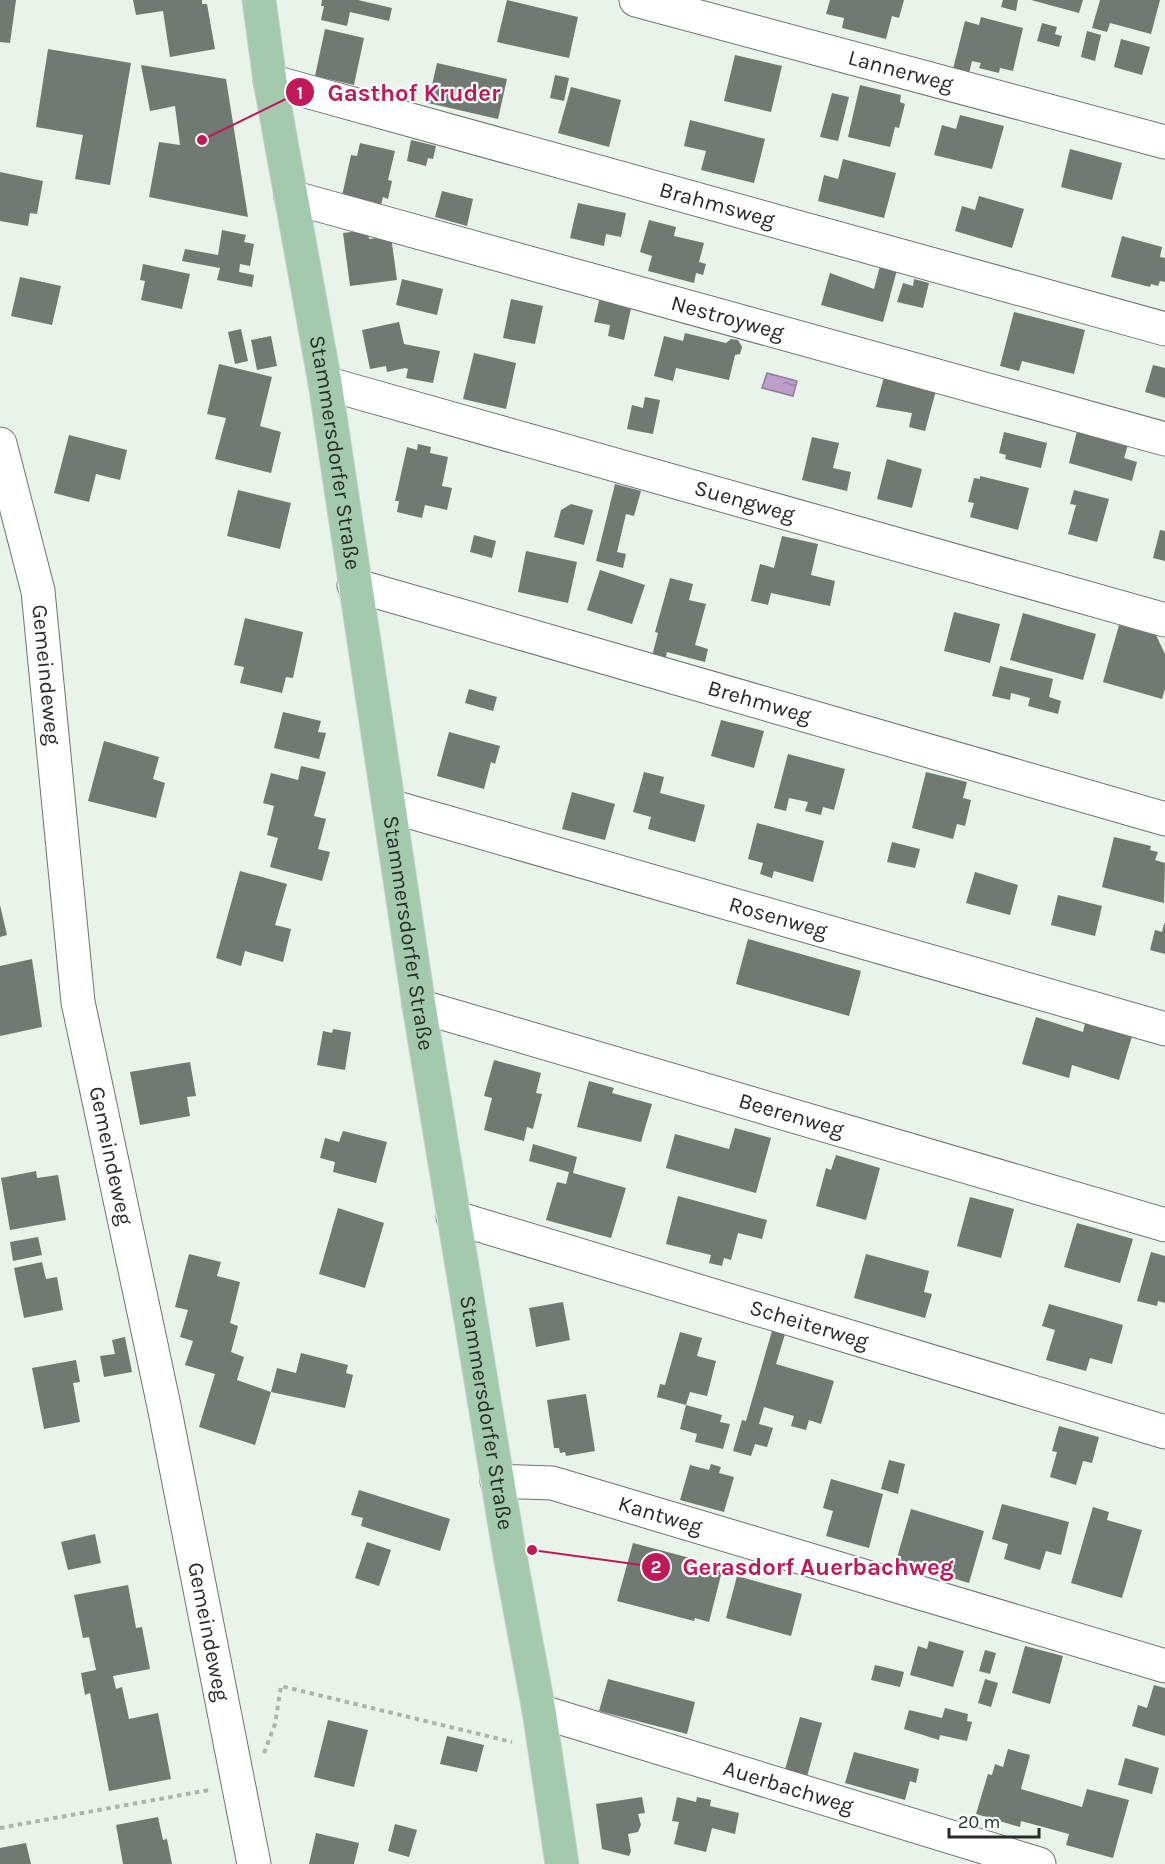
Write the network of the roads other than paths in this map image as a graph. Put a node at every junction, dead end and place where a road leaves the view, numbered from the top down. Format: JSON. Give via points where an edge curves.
{"nodes":[{"id":1,"x":260,"y":0,"type":"edge"},
{"id":2,"x":636,"y":0,"type":"edge"},
{"id":3,"x":270,"y":81,"type":"junction"},
{"id":4,"x":1165,"y":142,"type":"edge"},
{"id":5,"x":291,"y":197,"type":"junction"},
{"id":6,"x":1165,"y":329,"type":"edge"},
{"id":7,"x":325,"y":383,"type":"junction"},
{"id":8,"x":1165,"y":439,"type":"edge"},
{"id":9,"x":0,"y":444,"type":"edge"},
{"id":10,"x":354,"y":585,"type":"junction"},
{"id":11,"x":1165,"y":620,"type":"edge"},
{"id":12,"x":390,"y":806,"type":"junction"},
{"id":13,"x":1165,"y":819,"type":"edge"},
{"id":14,"x":419,"y":1006,"type":"junction"},
{"id":15,"x":1165,"y":1029,"type":"edge"},
{"id":16,"x":453,"y":1216,"type":"junction"},
{"id":17,"x":1165,"y":1226,"type":"edge"},
{"id":18,"x":1165,"y":1432,"type":"edge"},
{"id":19,"x":497,"y":1481,"type":"junction"},
{"id":20,"x":1165,"y":1666,"type":"edge"},
{"id":21,"x":539,"y":1711,"type":"junction"},
{"id":22,"x":254,"y":1864,"type":"edge"},
{"id":23,"x":562,"y":1864,"type":"edge"},
{"id":24,"x":1039,"y":1864,"type":"edge"}],
"edges":[{"from":1,"to":3,"type":"main road","name":"Stammersdorfer Straße"},
{"from":2,"to":4,"type":"street","name":"Lannerweg"},
{"from":3,"to":5,"type":"main road","name":"Stammersdorfer Straße"},
{"from":3,"to":6,"type":"street","name":"Brahmsweg"},
{"from":5,"to":7,"type":"main road","name":"Stammersdorfer Straße"},
{"from":5,"to":8,"type":"street","name":"Nestroyweg"},
{"from":7,"to":10,"type":"main road","name":"Stammersdorfer Straße"},
{"from":7,"to":11,"type":"street","name":"Suengweg"},
{"from":9,"to":22,"type":"street","name":"Gemeindeweg","via":[[38,591],[78,1002],[164,1406]]},
{"from":10,"to":12,"type":"main road","name":"Stammersdorfer Straße"},
{"from":10,"to":13,"type":"street","name":"Brehmweg"},
{"from":12,"to":14,"type":"main road","name":"Stammersdorfer Straße"},
{"from":12,"to":15,"type":"street","name":"Rosenweg"},
{"from":14,"to":16,"type":"main road","name":"Stammersdorfer Straße"},
{"from":14,"to":17,"type":"street","name":"Beerenweg"},
{"from":16,"to":18,"type":"street","name":"Scheiterweg"},
{"from":16,"to":19,"type":"main road","name":"Stammersdorfer Straße"},
{"from":19,"to":20,"type":"street","name":"Kantweg","via":[[552,1483]]},
{"from":19,"to":21,"type":"main road","name":"Stammersdorfer Straße"},
{"from":21,"to":23,"type":"main road","name":"Stammersdorfer Straße"},
{"from":21,"to":24,"type":"street","name":"Auerbachweg"}]}
